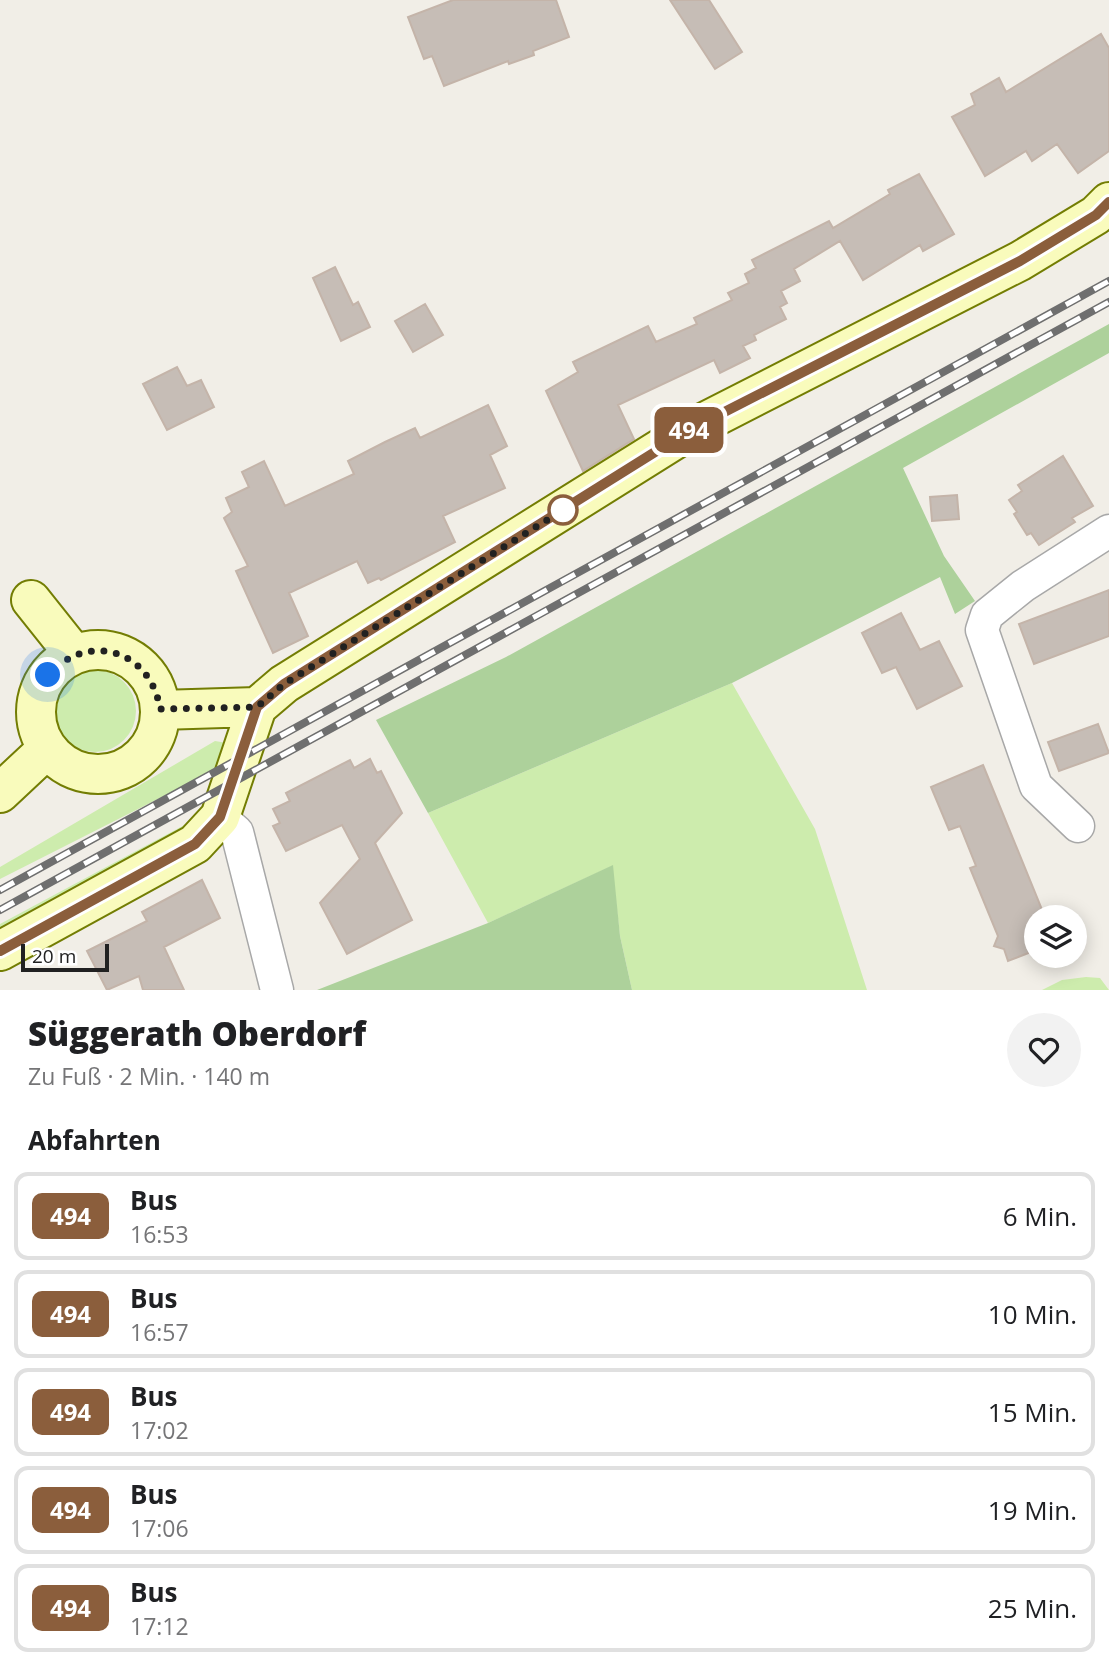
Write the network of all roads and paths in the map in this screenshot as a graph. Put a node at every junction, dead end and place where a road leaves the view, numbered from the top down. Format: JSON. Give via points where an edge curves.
{"nodes":[{"id":1,"x":1109,"y":202,"type":"edge"},
{"id":2,"x":1109,"y":531,"type":"edge"},
{"id":3,"x":31,"y":600,"type":"dead end"},
{"id":4,"x":74,"y":654,"type":"junction"},
{"id":5,"x":160,"y":709,"type":"junction"},
{"id":6,"x":251,"y":721,"type":"junction"},
{"id":7,"x":47,"y":750,"type":"junction"},
{"id":8,"x":0,"y":793,"type":"edge"},
{"id":9,"x":220,"y":817,"type":"junction"},
{"id":10,"x":1078,"y":826,"type":"dead end"},
{"id":11,"x":0,"y":951,"type":"edge"},
{"id":12,"x":277,"y":990,"type":"edge"}],
"edges":[{"from":1,"to":6,"type":"main road","via":[[1096,215],[1020,261],[695,427],[284,684]]},
{"from":2,"to":10,"type":"street","via":[[1023,586],[987,615],[982,631],[1036,786]]},
{"from":3,"to":4,"type":"main road"},
{"from":4,"to":5,"type":"main road","via":[[110,651],[130,659],[152,681]]},
{"from":4,"to":7,"type":"main road","via":[[56,666],[40,689],[35,710]]},
{"from":5,"to":6,"type":"main road"},
{"from":5,"to":7,"type":"main road","via":[[150,746],[123,769],[88,774],[63,764]]},
{"from":6,"to":9,"type":"main road"},
{"from":7,"to":8,"type":"main road"},
{"from":9,"to":11,"type":"main road","via":[[195,844]]},
{"from":9,"to":12,"type":"street","via":[[237,832]]}]}
